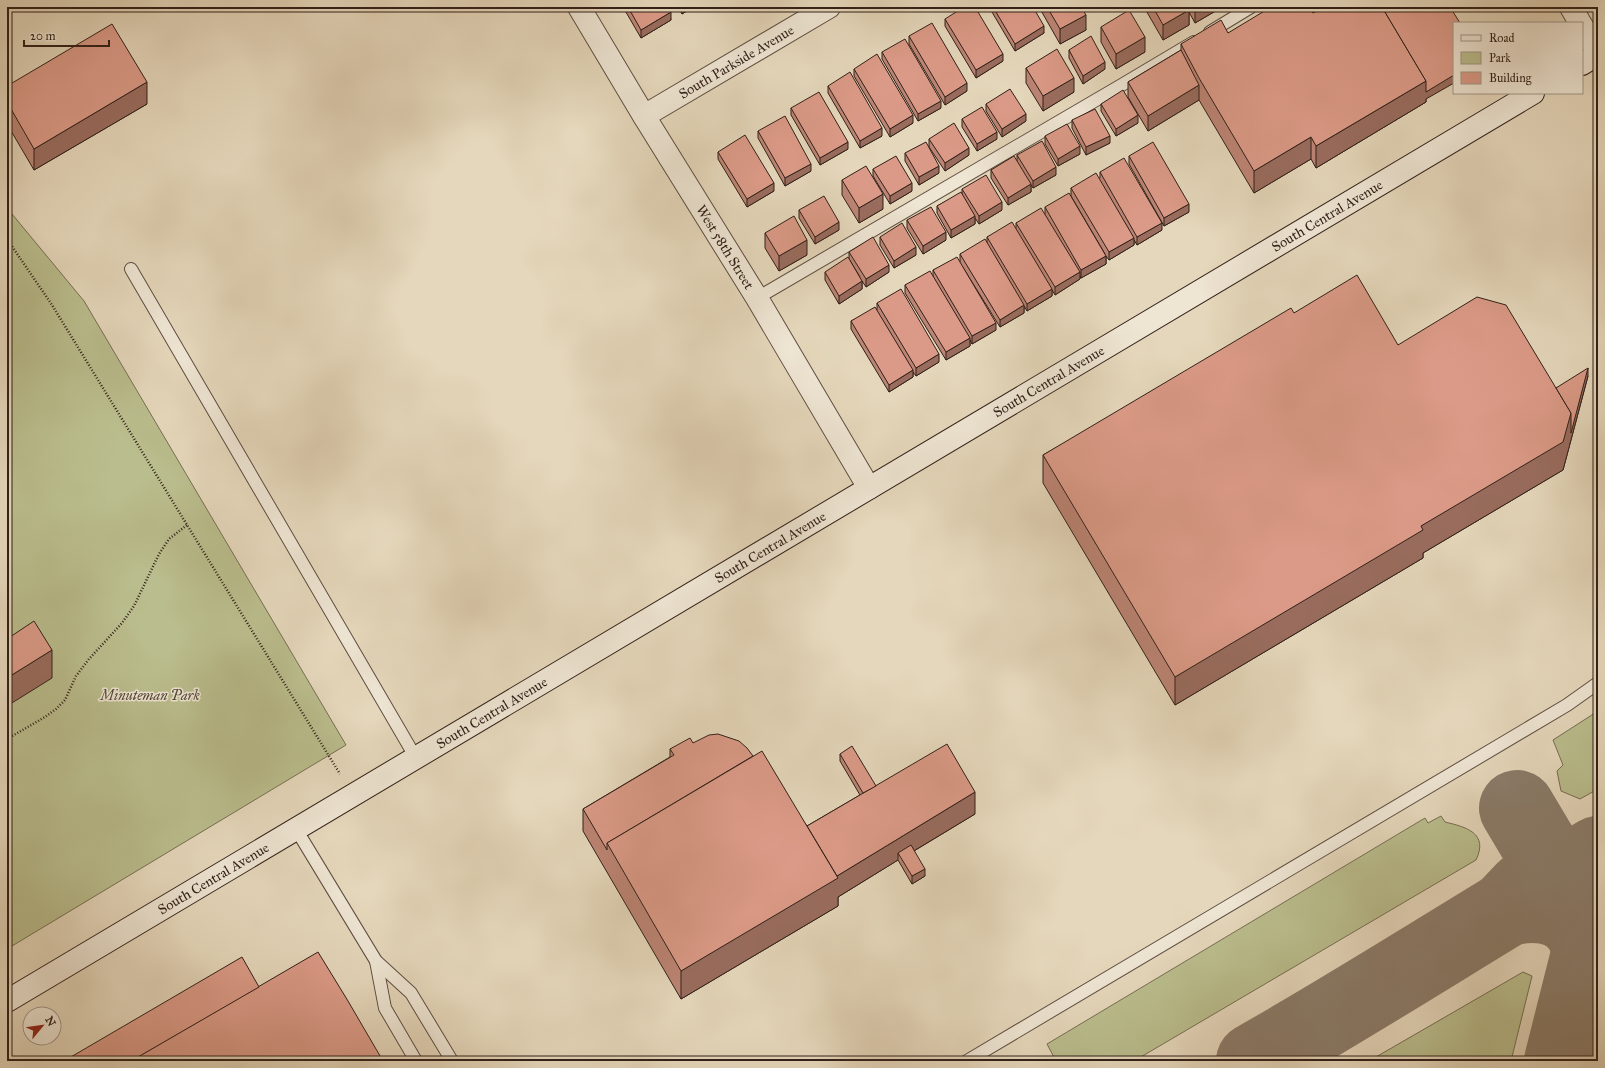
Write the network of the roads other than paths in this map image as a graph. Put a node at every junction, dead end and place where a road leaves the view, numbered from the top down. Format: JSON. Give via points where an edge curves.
{"nodes":[{"id":1,"x":579,"y":7,"type":"edge"},
{"id":2,"x":828,"y":7,"type":"edge"},
{"id":3,"x":1252,"y":7,"type":"edge"},
{"id":4,"x":1571,"y":7,"type":"edge"},
{"id":5,"x":1579,"y":22,"type":"edge"},
{"id":6,"x":1583,"y":28,"type":"edge"},
{"id":7,"x":1598,"y":54,"type":"edge"},
{"id":8,"x":1583,"y":63,"type":"edge"},
{"id":9,"x":1531,"y":94,"type":"edge"},
{"id":10,"x":644,"y":116,"type":"junction"},
{"id":11,"x":131,"y":269,"type":"dead end"},
{"id":12,"x":757,"y":298,"type":"junction"},
{"id":13,"x":869,"y":488,"type":"junction"},
{"id":14,"x":1598,"y":683,"type":"edge"},
{"id":15,"x":416,"y":758,"type":"junction"},
{"id":16,"x":296,"y":829,"type":"junction"},
{"id":17,"x":376,"y":961,"type":"junction"},
{"id":18,"x":7,"y":1001,"type":"edge"},
{"id":19,"x":416,"y":1061,"type":"edge"},
{"id":20,"x":452,"y":1061,"type":"edge"},
{"id":21,"x":967,"y":1061,"type":"edge"}],
"edges":[{"from":1,"to":10,"type":"main road","name":"West 58th Street"},
{"from":2,"to":10,"type":"main road","name":"South Parkside Avenue"},
{"from":3,"to":12,"type":"lane"},
{"from":4,"to":5,"type":"main road"},
{"from":6,"to":7,"type":"main road"},
{"from":7,"to":8,"type":"main road"},
{"from":9,"to":13,"type":"main road","name":"South Central Avenue"},
{"from":10,"to":12,"type":"main road","name":"West 58th Street"},
{"from":11,"to":15,"type":"lane"},
{"from":12,"to":13,"type":"main road","name":"West 58th Street"},
{"from":13,"to":15,"type":"main road","name":"South Central Avenue"},
{"from":14,"to":21,"type":"lane","via":[[1567,705]]},
{"from":15,"to":16,"type":"main road","name":"South Central Avenue"},
{"from":16,"to":17,"type":"lane"},
{"from":16,"to":18,"type":"main road","name":"South Central Avenue"},
{"from":17,"to":19,"type":"lane","via":[[385,1008]]},
{"from":17,"to":20,"type":"lane","via":[[411,993]]}]}
